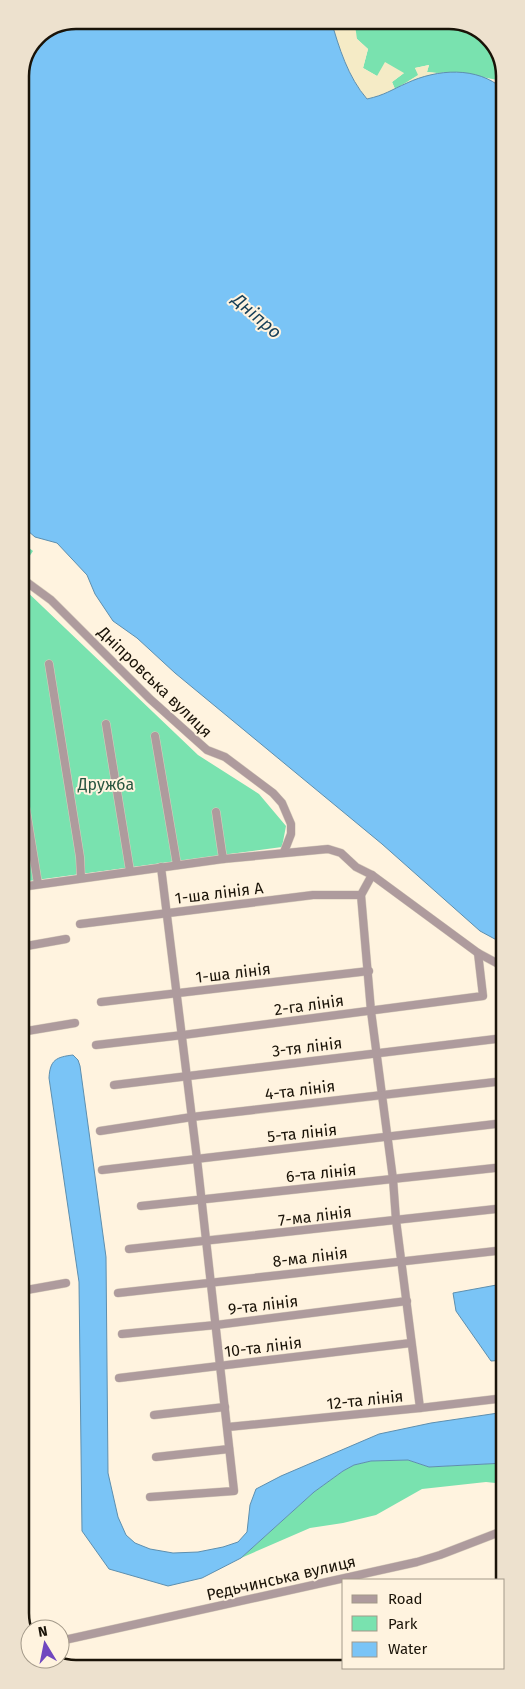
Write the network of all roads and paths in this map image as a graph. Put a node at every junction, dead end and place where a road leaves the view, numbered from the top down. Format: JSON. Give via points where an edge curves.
{"nodes":[{"id":1,"x":29,"y":584,"type":"edge"},
{"id":2,"x":49,"y":664,"type":"dead end"},
{"id":3,"x":106,"y":724,"type":"dead end"},
{"id":4,"x":155,"y":736,"type":"dead end"},
{"id":5,"x":216,"y":812,"type":"dead end"},
{"id":6,"x":29,"y":828,"type":"edge"},
{"id":7,"x":284,"y":852,"type":"junction"},
{"id":8,"x":223,"y":859,"type":"junction"},
{"id":9,"x":177,"y":865,"type":"junction"},
{"id":10,"x":161,"y":867,"type":"junction"},
{"id":11,"x":130,"y":870,"type":"junction"},
{"id":12,"x":372,"y":875,"type":"junction"},
{"id":13,"x":81,"y":878,"type":"junction"},
{"id":14,"x":38,"y":884,"type":"junction"},
{"id":15,"x":29,"y":886,"type":"edge"},
{"id":16,"x":361,"y":895,"type":"junction"},
{"id":17,"x":168,"y":913,"type":"junction"},
{"id":18,"x":80,"y":924,"type":"dead end"},
{"id":19,"x":66,"y":940,"type":"dead end"},
{"id":20,"x":29,"y":946,"type":"edge"},
{"id":21,"x":478,"y":953,"type":"junction"},
{"id":22,"x":496,"y":963,"type":"edge"},
{"id":23,"x":369,"y":971,"type":"junction"},
{"id":24,"x":178,"y":993,"type":"junction"},
{"id":25,"x":101,"y":1002,"type":"dead end"},
{"id":26,"x":371,"y":1010,"type":"junction"},
{"id":27,"x":75,"y":1023,"type":"dead end"},
{"id":28,"x":29,"y":1031,"type":"edge"},
{"id":29,"x":183,"y":1035,"type":"junction"},
{"id":30,"x":496,"y":1039,"type":"edge"},
{"id":31,"x":96,"y":1045,"type":"dead end"},
{"id":32,"x":377,"y":1052,"type":"junction"},
{"id":33,"x":187,"y":1075,"type":"junction"},
{"id":34,"x":496,"y":1082,"type":"edge"},
{"id":35,"x":114,"y":1085,"type":"dead end"},
{"id":36,"x":382,"y":1094,"type":"junction"},
{"id":37,"x":192,"y":1116,"type":"junction"},
{"id":38,"x":496,"y":1124,"type":"edge"},
{"id":39,"x":100,"y":1131,"type":"dead end"},
{"id":40,"x":388,"y":1137,"type":"junction"},
{"id":41,"x":197,"y":1159,"type":"junction"},
{"id":42,"x":496,"y":1168,"type":"edge"},
{"id":43,"x":102,"y":1170,"type":"dead end"},
{"id":44,"x":393,"y":1179,"type":"junction"},
{"id":45,"x":201,"y":1200,"type":"junction"},
{"id":46,"x":141,"y":1206,"type":"dead end"},
{"id":47,"x":496,"y":1209,"type":"edge"},
{"id":48,"x":396,"y":1220,"type":"junction"},
{"id":49,"x":206,"y":1242,"type":"junction"},
{"id":50,"x":129,"y":1250,"type":"dead end"},
{"id":51,"x":496,"y":1251,"type":"edge"},
{"id":52,"x":402,"y":1261,"type":"junction"},
{"id":53,"x":211,"y":1282,"type":"junction"},
{"id":54,"x":66,"y":1283,"type":"dead end"},
{"id":55,"x":29,"y":1290,"type":"edge"},
{"id":56,"x":118,"y":1294,"type":"dead end"},
{"id":57,"x":407,"y":1302,"type":"junction"},
{"id":58,"x":216,"y":1325,"type":"junction"},
{"id":59,"x":122,"y":1334,"type":"dead end"},
{"id":60,"x":411,"y":1343,"type":"junction"},
{"id":61,"x":221,"y":1366,"type":"junction"},
{"id":62,"x":119,"y":1378,"type":"dead end"},
{"id":63,"x":496,"y":1399,"type":"edge"},
{"id":64,"x":226,"y":1407,"type":"junction"},
{"id":65,"x":420,"y":1408,"type":"junction"},
{"id":66,"x":154,"y":1415,"type":"dead end"},
{"id":67,"x":228,"y":1427,"type":"junction"},
{"id":68,"x":230,"y":1449,"type":"junction"},
{"id":69,"x":156,"y":1456,"type":"dead end"},
{"id":70,"x":150,"y":1498,"type":"dead end"},
{"id":71,"x":496,"y":1533,"type":"edge"},
{"id":72,"x":70,"y":1639,"type":"edge"}],
"edges":[{"from":1,"to":7,"type":"street","name":"Дніпровська вулиця","via":[[50,600],[150,699],[208,750],[225,757],[273,793],[282,803],[291,824]]},
{"from":2,"to":13,"type":"street"},
{"from":3,"to":11,"type":"street"},
{"from":4,"to":9,"type":"street"},
{"from":5,"to":8,"type":"street"},
{"from":6,"to":14,"type":"street"},
{"from":7,"to":8,"type":"street"},
{"from":7,"to":12,"type":"street","via":[[328,850],[342,853],[356,868]]},
{"from":8,"to":9,"type":"street"},
{"from":9,"to":10,"type":"street"},
{"from":10,"to":11,"type":"street"},
{"from":10,"to":17,"type":"street"},
{"from":11,"to":13,"type":"street"},
{"from":12,"to":16,"type":"street"},
{"from":12,"to":21,"type":"street"},
{"from":13,"to":14,"type":"street"},
{"from":14,"to":15,"type":"street"},
{"from":16,"to":17,"type":"street","name":"1-ша лінія А","via":[[314,895]]},
{"from":16,"to":23,"type":"street"},
{"from":17,"to":18,"type":"street","name":"1-ша лінія А"},
{"from":17,"to":24,"type":"street"},
{"from":19,"to":20,"type":"street"},
{"from":21,"to":22,"type":"street"},
{"from":21,"to":26,"type":"street","name":"2-га лінія","via":[[483,996]]},
{"from":23,"to":24,"type":"street","name":"1-ша лінія"},
{"from":23,"to":26,"type":"street"},
{"from":24,"to":25,"type":"street","name":"1-ша лінія"},
{"from":24,"to":29,"type":"street"},
{"from":26,"to":29,"type":"street","name":"2-га лінія"},
{"from":26,"to":32,"type":"street"},
{"from":27,"to":28,"type":"street"},
{"from":29,"to":31,"type":"street","name":"2-га лінія"},
{"from":29,"to":33,"type":"street"},
{"from":30,"to":32,"type":"street","name":"3-тя лінія"},
{"from":32,"to":33,"type":"street","name":"3-тя лінія"},
{"from":32,"to":36,"type":"street"},
{"from":33,"to":35,"type":"street","name":"3-тя лінія"},
{"from":33,"to":37,"type":"street"},
{"from":34,"to":36,"type":"street","name":"4-та лінія"},
{"from":36,"to":37,"type":"street","name":"4-та лінія"},
{"from":36,"to":40,"type":"street"},
{"from":37,"to":39,"type":"street","name":"4-та лінія"},
{"from":37,"to":41,"type":"street"},
{"from":38,"to":40,"type":"street","name":"5-та лінія"},
{"from":40,"to":41,"type":"street","name":"5-та лінія"},
{"from":40,"to":44,"type":"street"},
{"from":41,"to":43,"type":"street","name":"5-та лінія"},
{"from":41,"to":45,"type":"street"},
{"from":42,"to":44,"type":"street","name":"6-та лінія"},
{"from":44,"to":45,"type":"street","name":"6-та лінія"},
{"from":44,"to":48,"type":"street"},
{"from":45,"to":46,"type":"street","name":"6-та лінія"},
{"from":45,"to":49,"type":"street"},
{"from":47,"to":48,"type":"street","name":"7-ма лінія"},
{"from":48,"to":49,"type":"street","name":"7-ма лінія"},
{"from":48,"to":52,"type":"street"},
{"from":49,"to":50,"type":"street","name":"7-ма лінія"},
{"from":49,"to":53,"type":"street"},
{"from":51,"to":52,"type":"street","name":"8-ма лінія"},
{"from":52,"to":53,"type":"street","name":"8-ма лінія"},
{"from":52,"to":57,"type":"street"},
{"from":53,"to":56,"type":"street","name":"8-ма лінія"},
{"from":53,"to":58,"type":"street"},
{"from":54,"to":55,"type":"street"},
{"from":57,"to":58,"type":"street","name":"9-та лінія"},
{"from":57,"to":60,"type":"street"},
{"from":58,"to":59,"type":"street","name":"9-та лінія"},
{"from":58,"to":61,"type":"street"},
{"from":60,"to":61,"type":"street","name":"10-та лінія"},
{"from":60,"to":65,"type":"street"},
{"from":61,"to":62,"type":"street","name":"10-та лінія"},
{"from":61,"to":64,"type":"street"},
{"from":63,"to":65,"type":"street","name":"12-та лінія"},
{"from":64,"to":66,"type":"street"},
{"from":64,"to":67,"type":"street"},
{"from":65,"to":67,"type":"street","name":"12-та лінія"},
{"from":67,"to":68,"type":"street"},
{"from":68,"to":69,"type":"street"},
{"from":68,"to":70,"type":"street","via":[[234,1492]]},
{"from":71,"to":72,"type":"street","name":"Редьчинська вулиця","via":[[417,1562]]}]}
